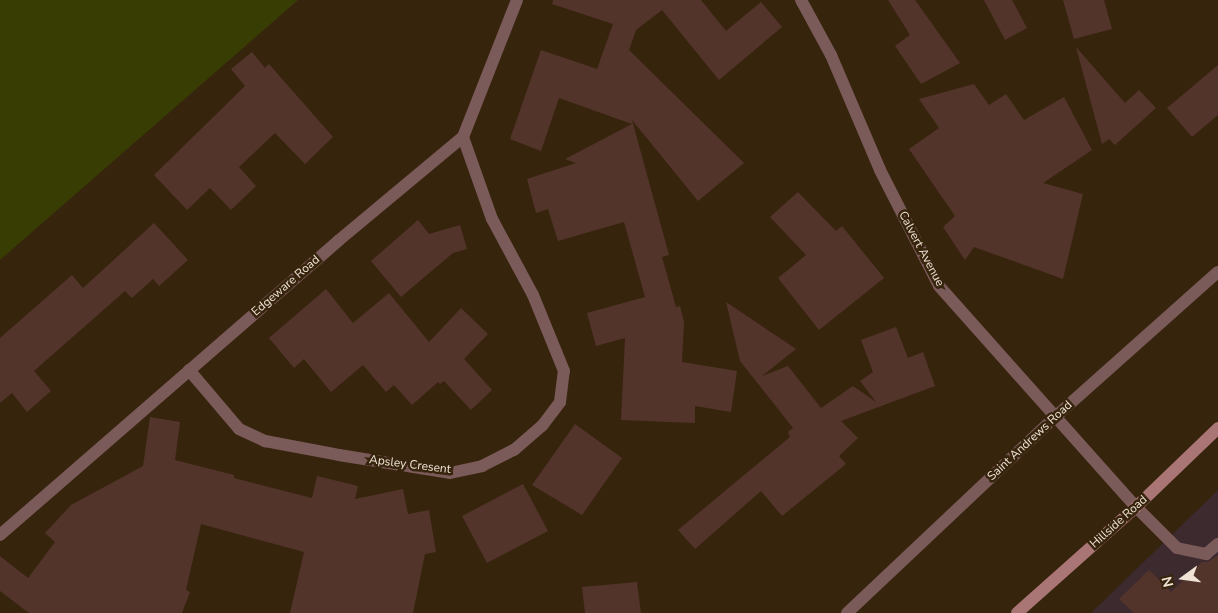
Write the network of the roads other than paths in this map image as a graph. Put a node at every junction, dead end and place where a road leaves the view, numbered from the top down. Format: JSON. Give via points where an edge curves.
{"nodes":[{"id":1,"x":517,"y":0,"type":"edge"},
{"id":2,"x":801,"y":0,"type":"edge"},
{"id":3,"x":463,"y":137,"type":"junction"},
{"id":4,"x":1218,"y":272,"type":"edge"},
{"id":5,"x":189,"y":370,"type":"junction"},
{"id":6,"x":1055,"y":417,"type":"junction"},
{"id":7,"x":1218,"y":428,"type":"edge"},
{"id":8,"x":1136,"y":507,"type":"junction"},
{"id":9,"x":0,"y":535,"type":"edge"},
{"id":10,"x":1218,"y":544,"type":"edge"},
{"id":11,"x":847,"y":613,"type":"edge"},
{"id":12,"x":1017,"y":613,"type":"edge"}],
"edges":[{"from":1,"to":3,"type":"street","name":"Edgeware Road"},
{"from":2,"to":6,"type":"street","name":"Calvert Avenue","via":[[831,56],[880,170],[940,286]]},
{"from":3,"to":5,"type":"street","name":"Edgeware Road"},
{"from":3,"to":5,"type":"street","name":"Apsley Cresent","via":[[492,219],[532,295],[564,371],[560,402],[542,426],[514,450],[482,466],[450,473],[265,441],[239,429]]},
{"from":4,"to":6,"type":"street","name":"Saint Andrews Road"},
{"from":5,"to":9,"type":"street","name":"Edgeware Road"},
{"from":6,"to":8,"type":"street","name":"Calvert Avenue"},
{"from":6,"to":11,"type":"street","name":"Saint Andrews Road"},
{"from":7,"to":8,"type":"street","name":"Hillside Road"},
{"from":8,"to":10,"type":"street","name":"Calvert Avenue","via":[[1177,548],[1206,554]]},
{"from":8,"to":12,"type":"street","name":"Hillside Road"}]}
